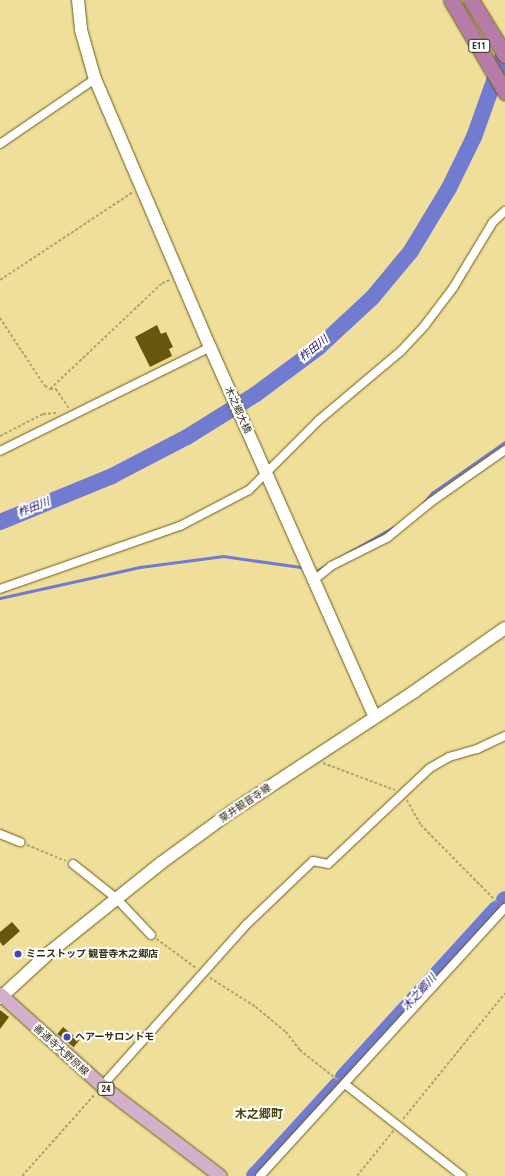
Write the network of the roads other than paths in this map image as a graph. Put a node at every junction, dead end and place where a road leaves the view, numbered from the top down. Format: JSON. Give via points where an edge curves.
{"nodes":[{"id":1,"x":78,"y":0,"type":"edge"},
{"id":2,"x":451,"y":0,"type":"edge"},
{"id":3,"x":471,"y":0,"type":"edge"},
{"id":4,"x":505,"y":55,"type":"edge"},
{"id":5,"x":95,"y":79,"type":"junction"},
{"id":6,"x":505,"y":92,"type":"edge"},
{"id":7,"x":0,"y":144,"type":"edge"},
{"id":8,"x":505,"y":211,"type":"edge"},
{"id":9,"x":210,"y":347,"type":"junction"},
{"id":10,"x":505,"y":450,"type":"edge"},
{"id":11,"x":0,"y":451,"type":"edge"},
{"id":12,"x":266,"y":473,"type":"junction"},
{"id":13,"x":314,"y":580,"type":"junction"},
{"id":14,"x":0,"y":589,"type":"edge"},
{"id":15,"x":505,"y":628,"type":"edge"},
{"id":16,"x":374,"y":716,"type":"junction"},
{"id":17,"x":505,"y":736,"type":"edge"},
{"id":18,"x":0,"y":834,"type":"edge"},
{"id":19,"x":20,"y":842,"type":"road end"},
{"id":20,"x":73,"y":864,"type":"road end"},
{"id":21,"x":116,"y":898,"type":"junction"},
{"id":22,"x":504,"y":908,"type":"edge"},
{"id":23,"x":151,"y":935,"type":"road end"},
{"id":24,"x":1,"y":996,"type":"edge"},
{"id":25,"x":345,"y":1084,"type":"junction"},
{"id":26,"x":102,"y":1086,"type":"junction"},
{"id":27,"x":220,"y":1176,"type":"edge"},
{"id":28,"x":260,"y":1176,"type":"edge"},
{"id":29,"x":462,"y":1176,"type":"edge"}],
"edges":[{"from":1,"to":5,"type":"street","name":"木之郷大橋","via":[[81,30]]},
{"from":2,"to":6,"type":"highway","number":"E11"},
{"from":3,"to":4,"type":"highway","number":"E11"},
{"from":5,"to":7,"type":"street"},
{"from":5,"to":9,"type":"street","name":"木之郷大橋"},
{"from":8,"to":12,"type":"street","via":[[493,222],[453,288],[426,325],[401,350],[319,420]]},
{"from":9,"to":11,"type":"street","via":[[72,411]]},
{"from":9,"to":12,"type":"street","name":"木之郷大橋"},
{"from":10,"to":13,"type":"street","via":[[431,502],[387,538],[337,562]]},
{"from":12,"to":13,"type":"street","name":"木之郷大橋"},
{"from":12,"to":14,"type":"street","via":[[249,490],[180,526]]},
{"from":13,"to":16,"type":"street","name":"木之郷大橋"},
{"from":15,"to":16,"type":"street","name":"粟井観音寺線","via":[[420,688]]},
{"from":16,"to":21,"type":"street","name":"粟井観音寺線","via":[[200,834]]},
{"from":17,"to":26,"type":"street","via":[[477,749],[449,757],[430,768],[328,864],[313,861],[247,924]]},
{"from":18,"to":19,"type":"street"},
{"from":20,"to":21,"type":"street"},
{"from":21,"to":23,"type":"street"},
{"from":21,"to":24,"type":"street","name":"粟井観音寺線"},
{"from":22,"to":25,"type":"street"},
{"from":24,"to":26,"type":"main road","name":"善通寺大野原線","number":"24"},
{"from":25,"to":28,"type":"street"},
{"from":25,"to":29,"type":"street"},
{"from":26,"to":27,"type":"main road","name":"善通寺大野原線","number":"24"}]}
